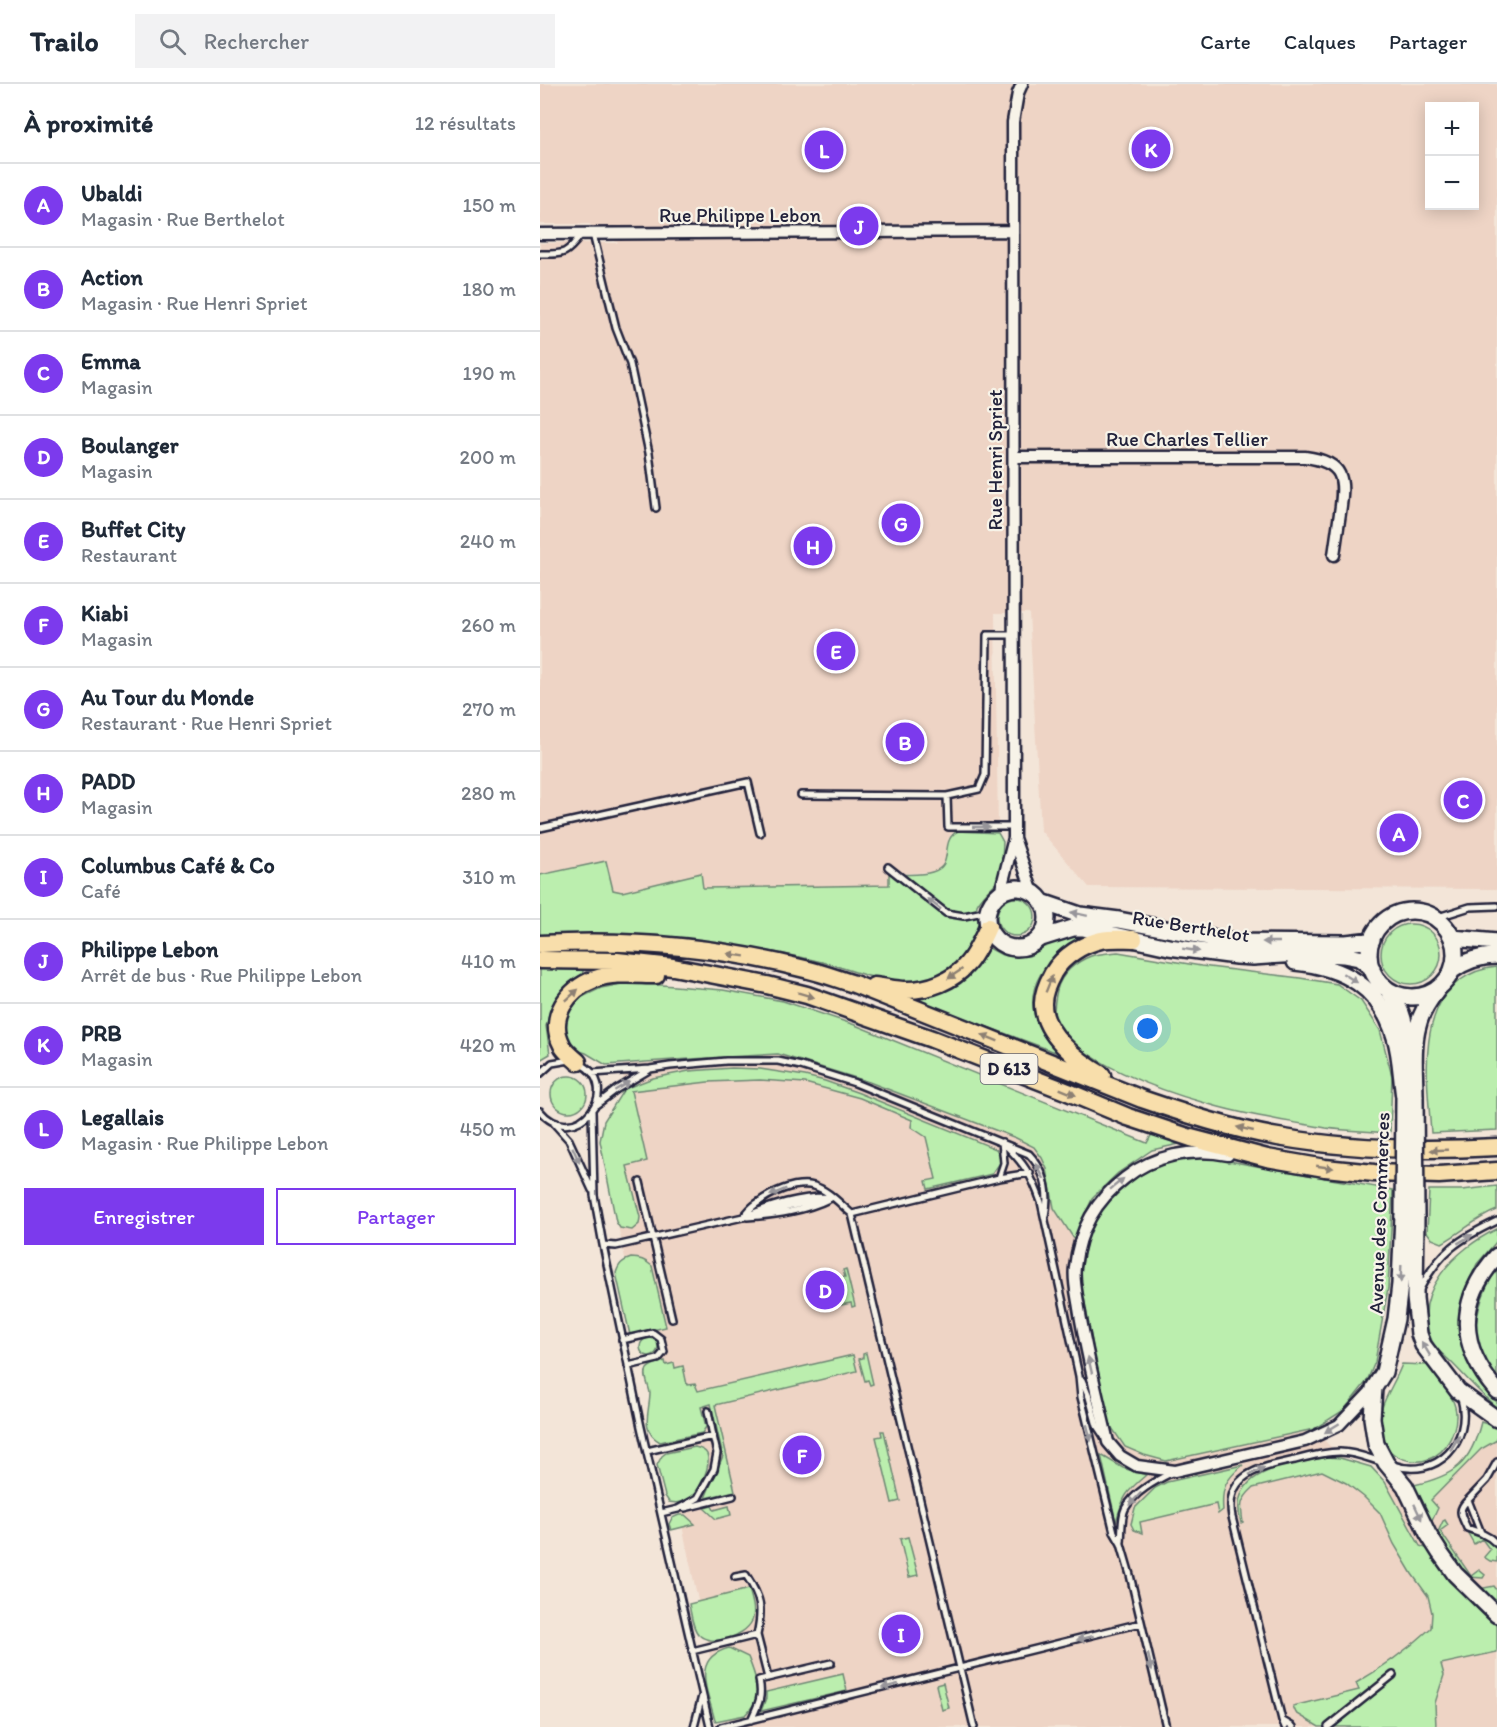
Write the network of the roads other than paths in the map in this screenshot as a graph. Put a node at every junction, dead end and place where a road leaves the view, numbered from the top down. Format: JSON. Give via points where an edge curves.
{"nodes":[{"id":1,"x":1022,"y":84,"type":"edge"},
{"id":2,"x":1013,"y":231,"type":"junction"},
{"id":3,"x":540,"y":234,"type":"edge"},
{"id":4,"x":587,"y":234,"type":"junction"},
{"id":5,"x":540,"y":254,"type":"edge"},
{"id":6,"x":1014,"y":457,"type":"junction"},
{"id":7,"x":656,"y":508,"type":"dead end"},
{"id":8,"x":1334,"y":555,"type":"dead end"},
{"id":9,"x":1013,"y":635,"type":"junction"},
{"id":10,"x":801,"y":795,"type":"dead end"},
{"id":11,"x":947,"y":796,"type":"junction"},
{"id":12,"x":540,"y":828,"type":"edge"},
{"id":13,"x":1014,"y":832,"type":"junction"},
{"id":14,"x":760,"y":833,"type":"dead end"},
{"id":15,"x":888,"y":867,"type":"dead end"},
{"id":16,"x":1000,"y":893,"type":"junction"},
{"id":17,"x":1038,"y":897,"type":"junction"},
{"id":18,"x":1497,"y":906,"type":"edge"},
{"id":19,"x":1435,"y":918,"type":"junction"},
{"id":20,"x":988,"y":919,"type":"junction"},
{"id":21,"x":1452,"y":938,"type":"junction"},
{"id":22,"x":1038,"y":939,"type":"junction"},
{"id":23,"x":1134,"y":939,"type":"junction"},
{"id":24,"x":1372,"y":940,"type":"junction"},
{"id":25,"x":1497,"y":942,"type":"edge"},
{"id":26,"x":540,"y":944,"type":"edge"},
{"id":27,"x":1497,"y":956,"type":"edge"},
{"id":28,"x":1253,"y":957,"type":"junction"},
{"id":29,"x":540,"y":960,"type":"edge"},
{"id":30,"x":1372,"y":968,"type":"junction"},
{"id":31,"x":1453,"y":970,"type":"junction"},
{"id":32,"x":749,"y":982,"type":"junction"},
{"id":33,"x":854,"y":984,"type":"junction"},
{"id":34,"x":1387,"y":989,"type":"junction"},
{"id":35,"x":1438,"y":989,"type":"junction"},
{"id":36,"x":578,"y":1062,"type":"junction"},
{"id":37,"x":650,"y":1069,"type":"junction"},
{"id":38,"x":592,"y":1073,"type":"junction"},
{"id":39,"x":540,"y":1074,"type":"edge"},
{"id":40,"x":1410,"y":1097,"type":"junction"},
{"id":41,"x":1142,"y":1099,"type":"junction"},
{"id":42,"x":594,"y":1108,"type":"junction"},
{"id":43,"x":541,"y":1113,"type":"edge"},
{"id":44,"x":550,"y":1120,"type":"junction"},
{"id":45,"x":1002,"y":1142,"type":"junction"},
{"id":46,"x":1497,"y":1147,"type":"edge"},
{"id":47,"x":1267,"y":1158,"type":"junction"},
{"id":48,"x":1497,"y":1171,"type":"edge"},
{"id":49,"x":1030,"y":1173,"type":"junction"},
{"id":50,"x":999,"y":1178,"type":"junction"},
{"id":51,"x":640,"y":1182,"type":"dead end"},
{"id":52,"x":594,"y":1195,"type":"junction"},
{"id":53,"x":832,"y":1197,"type":"junction"},
{"id":54,"x":852,"y":1214,"type":"junction"},
{"id":55,"x":1409,"y":1216,"type":"junction"},
{"id":56,"x":742,"y":1217,"type":"junction"},
{"id":57,"x":1045,"y":1218,"type":"junction"},
{"id":58,"x":1497,"y":1221,"type":"edge"},
{"id":59,"x":653,"y":1238,"type":"junction"},
{"id":60,"x":603,"y":1245,"type":"junction"},
{"id":61,"x":1496,"y":1257,"type":"edge"},
{"id":62,"x":1415,"y":1298,"type":"junction"},
{"id":63,"x":672,"y":1319,"type":"dead end"},
{"id":64,"x":622,"y":1340,"type":"junction"},
{"id":65,"x":628,"y":1365,"type":"junction"},
{"id":66,"x":1080,"y":1376,"type":"junction"},
{"id":67,"x":1374,"y":1388,"type":"junction"},
{"id":68,"x":1458,"y":1391,"type":"junction"},
{"id":69,"x":1497,"y":1391,"type":"edge"},
{"id":70,"x":708,"y":1411,"type":"dead end"},
{"id":71,"x":1497,"y":1419,"type":"edge"},
{"id":72,"x":713,"y":1436,"type":"junction"},
{"id":73,"x":1108,"y":1442,"type":"junction"},
{"id":74,"x":646,"y":1451,"type":"junction"},
{"id":75,"x":1497,"y":1462,"type":"edge"},
{"id":76,"x":1386,"y":1463,"type":"junction"},
{"id":77,"x":1175,"y":1471,"type":"junction"},
{"id":78,"x":733,"y":1496,"type":"dead end"},
{"id":79,"x":1468,"y":1500,"type":"junction"},
{"id":80,"x":678,"y":1509,"type":"junction"},
{"id":81,"x":661,"y":1513,"type":"junction"},
{"id":82,"x":1481,"y":1533,"type":"junction"},
{"id":83,"x":1121,"y":1544,"type":"junction"},
{"id":84,"x":1497,"y":1544,"type":"edge"},
{"id":85,"x":735,"y":1577,"type":"dead end"},
{"id":86,"x":1497,"y":1615,"type":"edge"},
{"id":87,"x":1141,"y":1623,"type":"junction"},
{"id":88,"x":757,"y":1635,"type":"junction"},
{"id":89,"x":692,"y":1651,"type":"junction"},
{"id":90,"x":831,"y":1663,"type":"dead end"},
{"id":91,"x":960,"y":1669,"type":"junction"},
{"id":92,"x":1393,"y":1675,"type":"dead end"},
{"id":93,"x":768,"y":1678,"type":"junction"},
{"id":94,"x":702,"y":1694,"type":"junction"},
{"id":95,"x":751,"y":1720,"type":"junction"},
{"id":96,"x":1282,"y":1720,"type":"junction"},
{"id":97,"x":694,"y":1727,"type":"edge"},
{"id":98,"x":710,"y":1727,"type":"edge"},
{"id":99,"x":721,"y":1727,"type":"edge"},
{"id":100,"x":974,"y":1727,"type":"edge"},
{"id":101,"x":1166,"y":1727,"type":"edge"},
{"id":102,"x":1285,"y":1727,"type":"edge"},
{"id":103,"x":1293,"y":1727,"type":"edge"},
{"id":104,"x":1328,"y":1727,"type":"edge"}],
"edges":[{"from":1,"to":2,"type":"street","name":"Rue Henri Spriet","via":[[1013,122]]},
{"from":2,"to":4,"type":"street","name":"Rue Philippe Lebon"},
{"from":2,"to":6,"type":"street","name":"Rue Henri Spriet"},
{"from":3,"to":4,"type":"street","name":"Rue Philippe Lebon"},
{"from":4,"to":5,"type":"lane","via":[[570,250]]},
{"from":4,"to":7,"type":"lane","via":[[630,364]]},
{"from":6,"to":8,"type":"street","name":"Rue Charles Tellier","via":[[1320,459],[1333,466],[1343,489]]},
{"from":6,"to":9,"type":"street","name":"Rue Henri Spriet"},
{"from":9,"to":11,"type":"lane","via":[[987,635],[985,775],[979,789]]},
{"from":9,"to":13,"type":"street","name":"Rue Henri Spriet"},
{"from":10,"to":11,"type":"lane"},
{"from":11,"to":13,"type":"lane","one_way":true,"via":[[948,827]]},
{"from":12,"to":14,"type":"lane","via":[[748,782]]},
{"from":13,"to":16,"type":"street"},
{"from":13,"to":17,"type":"street"},
{"from":20,"to":15,"type":"lane","one_way":true,"via":[[946,913]]},
{"from":16,"to":17,"type":"street","via":[[1017,888]]},
{"from":16,"to":20,"type":"street","via":[[990,904]]},
{"from":17,"to":22,"type":"street","via":[[1046,909],[1046,925]]},
{"from":24,"to":17,"type":"street","name":"Rue Berthelot","one_way":true,"via":[[1234,942],[1080,915]]},
{"from":18,"to":19,"type":"lane","via":[[1470,907]]},
{"from":19,"to":21,"type":"street"},
{"from":19,"to":24,"type":"street","via":[[1422,912],[1394,915]]},
{"from":20,"to":22,"type":"street","via":[[997,940],[1010,947],[1025,946]]},
{"from":20,"to":33,"type":"main road","one_way":true,"via":[[966,966],[940,983],[905,990]]},
{"from":21,"to":25,"type":"street"},
{"from":21,"to":31,"type":"street"},
{"from":22,"to":23,"type":"street","name":"Rue Berthelot","via":[[1073,928]]},
{"from":23,"to":28,"type":"street","name":"Rue Berthelot","one_way":true},
{"from":41,"to":23,"type":"main road","one_way":true,"via":[[1095,1071],[1060,1042],[1046,1019],[1043,1004],[1047,985],[1063,959],[1092,942]]},
{"from":24,"to":30,"type":"street"},
{"from":33,"to":26,"type":"main road","number":"D 613","one_way":true,"via":[[766,960],[677,947],[591,942]]},
{"from":27,"to":31,"type":"street","via":[[1471,959]]},
{"from":28,"to":30,"type":"street","name":"Rue Berthelot","via":[[1342,955],[1359,958]]},
{"from":28,"to":40,"type":"street","one_way":true,"via":[[1337,970],[1370,992],[1384,1011],[1396,1039]]},
{"from":29,"to":32,"type":"main road","number":"D 613","via":[[617,961]]},
{"from":30,"to":34,"type":"street"},
{"from":31,"to":35,"type":"street"},
{"from":36,"to":32,"type":"main road","one_way":true,"via":[[562,1047],[556,1027],[558,1013],[570,995],[594,979],[616,974],[684,975]]},
{"from":32,"to":47,"type":"main road","number":"D 613","one_way":true,"via":[[807,995],[932,1039],[1128,1117]]},
{"from":41,"to":33,"type":"main road","number":"D 613","one_way":true},
{"from":34,"to":35,"type":"street","via":[[1412,997]]},
{"from":34,"to":40,"type":"street","name":"Avenue des Commerces","via":[[1405,1022]]},
{"from":35,"to":40,"type":"street","name":"Avenue des Commerces","via":[[1418,1026]]},
{"from":36,"to":38,"type":"lane"},
{"from":36,"to":39,"type":"lane","via":[[559,1061]]},
{"from":37,"to":38,"type":"lane"},
{"from":42,"to":37,"type":"lane","one_way":true},
{"from":37,"to":45,"type":"lane","via":[[735,1060],[778,1061],[855,1083]]},
{"from":38,"to":42,"type":"lane","via":[[598,1086]]},
{"from":40,"to":55,"type":"street","name":"Avenue des Commerces","bridge":true},
{"from":46,"to":41,"type":"main road","number":"D 613","one_way":true,"via":[[1374,1149],[1328,1144],[1230,1126]]},
{"from":42,"to":44,"type":"lane","via":[[583,1120],[570,1124]]},
{"from":42,"to":52,"type":"lane"},
{"from":43,"to":44,"type":"lane"},
{"from":44,"to":52,"type":"lane","one_way":true,"via":[[570,1140]]},
{"from":45,"to":49,"type":"lane"},
{"from":45,"to":50,"type":"lane","via":[[1004,1163]]},
{"from":57,"to":45,"type":"lane","one_way":true,"via":[[1047,1189],[1038,1163],[1029,1154]]},
{"from":47,"to":48,"type":"main road","number":"D 613","one_way":true,"via":[[1374,1173],[1439,1175]]},
{"from":73,"to":47,"type":"street","one_way":true,"via":[[1082,1330],[1075,1268],[1084,1230],[1097,1206],[1110,1189],[1136,1168],[1164,1156],[1216,1153]]},
{"from":49,"to":50,"type":"lane"},
{"from":49,"to":57,"type":"lane"},
{"from":50,"to":54,"type":"lane"},
{"from":51,"to":59,"type":"lane"},
{"from":52,"to":60,"type":"lane"},
{"from":53,"to":54,"type":"lane"},
{"from":53,"to":56,"type":"lane"},
{"from":53,"to":56,"type":"lane","one_way":true,"via":[[815,1186],[788,1188],[755,1204]]},
{"from":54,"to":91,"type":"lane"},
{"from":55,"to":62,"type":"street","name":"Avenue des Commerces"},
{"from":55,"to":67,"type":"street","name":"Avenue des Commerces","one_way":true,"via":[[1396,1319],[1384,1372]]},
{"from":56,"to":59,"type":"lane"},
{"from":57,"to":66,"type":"lane"},
{"from":62,"to":58,"type":"lane","one_way":true,"via":[[1427,1274],[1448,1250]]},
{"from":59,"to":60,"type":"lane"},
{"from":59,"to":63,"type":"lane"},
{"from":60,"to":64,"type":"lane"},
{"from":61,"to":69,"type":"street","via":[[1470,1302],[1467,1333],[1476,1363]]},
{"from":68,"to":62,"type":"street","name":"Avenue des Commerces","one_way":true,"via":[[1423,1345]]},
{"from":64,"to":65,"type":"lane"},
{"from":64,"to":65,"type":"lane","via":[[653,1333],[661,1339],[664,1352],[658,1359]]},
{"from":65,"to":74,"type":"lane"},
{"from":66,"to":73,"type":"lane","via":[[1097,1426]]},
{"from":66,"to":83,"type":"lane","one_way":true,"via":[[1081,1397],[1111,1521]]},
{"from":67,"to":76,"type":"street","name":"Avenue des Commerces","via":[[1374,1433]]},
{"from":67,"to":77,"type":"street","one_way":true,"via":[[1339,1425],[1305,1441]]},
{"from":68,"to":71,"type":"street","name":"Avenue des Commerces"},
{"from":76,"to":68,"type":"lane","one_way":true,"via":[[1418,1468],[1445,1457],[1462,1431],[1464,1411]]},
{"from":70,"to":72,"type":"lane"},
{"from":72,"to":74,"type":"lane"},
{"from":72,"to":80,"type":"lane","via":[[717,1453],[714,1468],[698,1498]]},
{"from":73,"to":77,"type":"street","via":[[1120,1456],[1137,1466]]},
{"from":74,"to":81,"type":"lane"},
{"from":75,"to":79,"type":"lane"},
{"from":76,"to":86,"type":"street","name":"Avenue des Commerces","one_way":true,"via":[[1405,1486],[1428,1534],[1455,1574]]},
{"from":96,"to":76,"type":"lane","one_way":true,"via":[[1232,1517],[1232,1498],[1240,1481],[1267,1466],[1343,1452]]},
{"from":77,"to":83,"type":"lane","one_way":true,"via":[[1150,1484],[1125,1510]]},
{"from":78,"to":80,"type":"lane"},
{"from":79,"to":82,"type":"lane"},
{"from":79,"to":82,"type":"lane","via":[[1460,1513],[1467,1528]]},
{"from":80,"to":81,"type":"lane"},
{"from":81,"to":89,"type":"lane"},
{"from":82,"to":84,"type":"lane"},
{"from":83,"to":87,"type":"lane"},
{"from":85,"to":88,"type":"lane","via":[[746,1575],[756,1590],[762,1613]]},
{"from":87,"to":91,"type":"lane","one_way":true},
{"from":87,"to":101,"type":"lane","one_way":true},
{"from":88,"to":89,"type":"lane"},
{"from":88,"to":93,"type":"lane"},
{"from":89,"to":94,"type":"lane"},
{"from":90,"to":93,"type":"lane"},
{"from":91,"to":95,"type":"lane","one_way":true},
{"from":91,"to":100,"type":"lane"},
{"from":92,"to":104,"type":"lane"},
{"from":93,"to":95,"type":"lane","via":[[759,1680],[762,1691]]},
{"from":94,"to":97,"type":"lane"},
{"from":94,"to":98,"type":"lane"},
{"from":95,"to":99,"type":"lane"},
{"from":96,"to":102,"type":"lane"},
{"from":96,"to":103,"type":"lane"}]}
